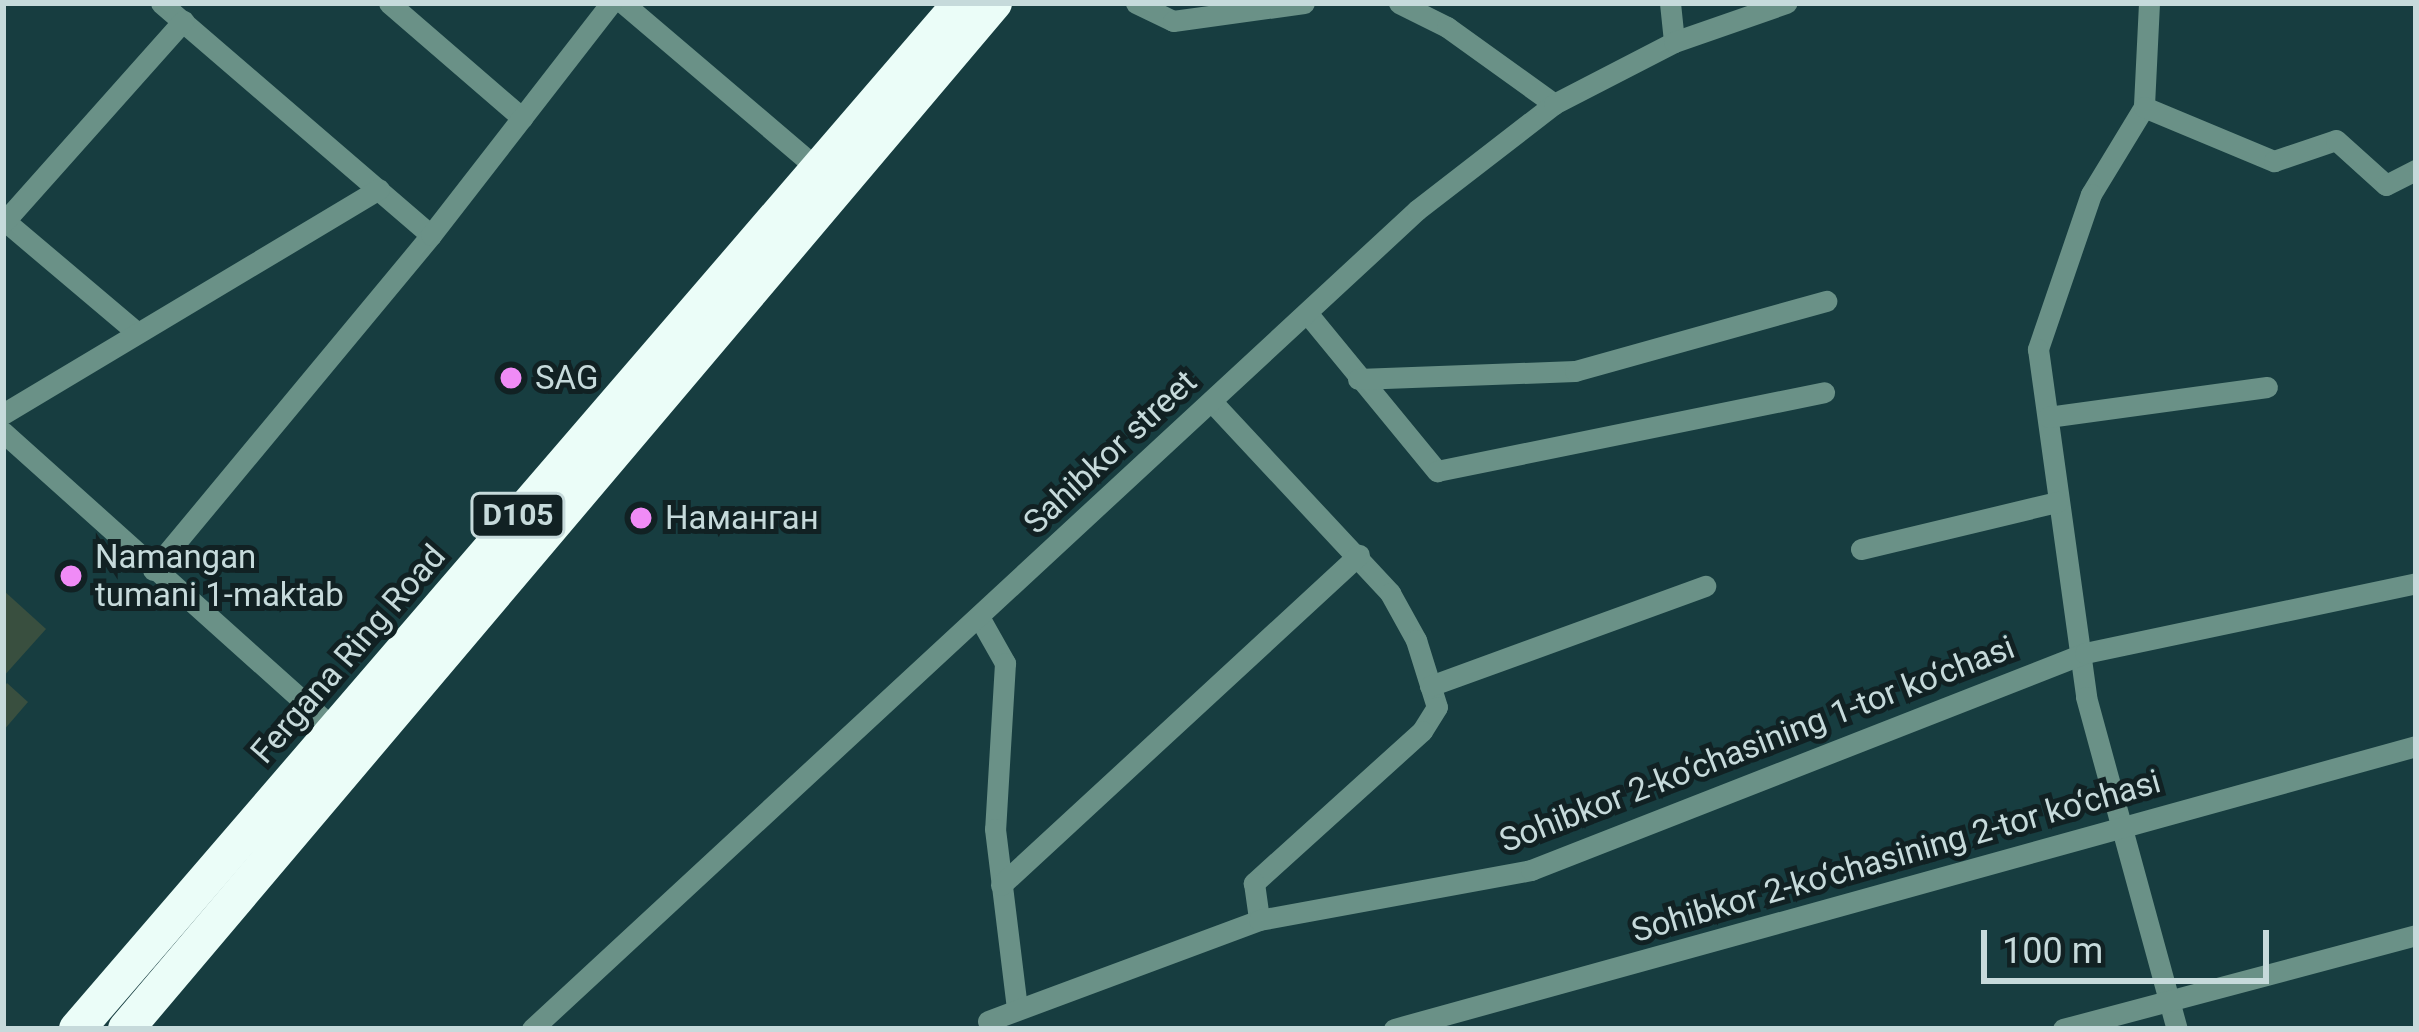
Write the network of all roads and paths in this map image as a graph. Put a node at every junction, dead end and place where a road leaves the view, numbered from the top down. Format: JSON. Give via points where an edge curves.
{"nodes":[{"id":1,"x":161,"y":3,"type":"edge"},
{"id":2,"x":389,"y":3,"type":"edge"},
{"id":3,"x":611,"y":3,"type":"edge"},
{"id":4,"x":623,"y":3,"type":"edge"},
{"id":5,"x":961,"y":3,"type":"edge"},
{"id":6,"x":994,"y":3,"type":"edge"},
{"id":7,"x":1136,"y":3,"type":"edge"},
{"id":8,"x":1304,"y":3,"type":"edge"},
{"id":9,"x":1400,"y":3,"type":"edge"},
{"id":10,"x":1670,"y":3,"type":"edge"},
{"id":11,"x":1786,"y":3,"type":"edge"},
{"id":12,"x":2149,"y":3,"type":"edge"},
{"id":13,"x":183,"y":21,"type":"junction"},
{"id":14,"x":1674,"y":42,"type":"junction"},
{"id":15,"x":1554,"y":104,"type":"junction"},
{"id":16,"x":2144,"y":106,"type":"junction"},
{"id":17,"x":522,"y":118,"type":"junction"},
{"id":18,"x":818,"y":169,"type":"junction"},
{"id":19,"x":2416,"y":170,"type":"edge"},
{"id":20,"x":379,"y":189,"type":"junction"},
{"id":21,"x":4,"y":222,"type":"edge"},
{"id":22,"x":431,"y":235,"type":"junction"},
{"id":23,"x":1826,"y":301,"type":"dead end"},
{"id":24,"x":1307,"y":314,"type":"junction"},
{"id":25,"x":135,"y":332,"type":"junction"},
{"id":26,"x":1358,"y":379,"type":"junction"},
{"id":27,"x":2267,"y":387,"type":"dead end"},
{"id":28,"x":1824,"y":392,"type":"dead end"},
{"id":29,"x":1213,"y":403,"type":"junction"},
{"id":30,"x":3,"y":414,"type":"edge"},
{"id":31,"x":2048,"y":417,"type":"junction"},
{"id":32,"x":3,"y":432,"type":"edge"},
{"id":33,"x":2057,"y":502,"type":"junction"},
{"id":34,"x":1862,"y":549,"type":"dead end"},
{"id":35,"x":1359,"y":555,"type":"junction"},
{"id":36,"x":153,"y":570,"type":"junction"},
{"id":37,"x":2416,"y":583,"type":"edge"},
{"id":38,"x":1705,"y":586,"type":"dead end"},
{"id":39,"x":980,"y":617,"type":"junction"},
{"id":40,"x":2085,"y":653,"type":"junction"},
{"id":41,"x":1430,"y":686,"type":"junction"},
{"id":42,"x":334,"y":730,"type":"junction"},
{"id":43,"x":2416,"y":746,"type":"edge"},
{"id":44,"x":2123,"y":826,"type":"junction"},
{"id":45,"x":1000,"y":885,"type":"junction"},
{"id":46,"x":1258,"y":920,"type":"junction"},
{"id":47,"x":2416,"y":935,"type":"edge"},
{"id":48,"x":2168,"y":1001,"type":"junction"},
{"id":49,"x":1017,"y":1009,"type":"junction"},
{"id":50,"x":984,"y":1026,"type":"edge"},
{"id":51,"x":76,"y":1029,"type":"edge"},
{"id":52,"x":126,"y":1029,"type":"edge"},
{"id":53,"x":532,"y":1029,"type":"edge"},
{"id":54,"x":1394,"y":1029,"type":"edge"},
{"id":55,"x":2063,"y":1029,"type":"edge"},
{"id":56,"x":2177,"y":1029,"type":"edge"}],
"edges":[{"from":1,"to":13,"type":"street"},
{"from":2,"to":17,"type":"street"},
{"from":3,"to":17,"type":"street"},
{"from":4,"to":18,"type":"street"},
{"from":5,"to":18,"type":"highway","name":"Fergana Ring Road","number":"D105"},
{"from":6,"to":52,"type":"highway","number":"D105"},
{"from":7,"to":8,"type":"street","via":[[1173,21]]},
{"from":9,"to":15,"type":"street"},
{"from":10,"to":14,"type":"street"},
{"from":11,"to":14,"type":"street","name":"Sahibkor street"},
{"from":12,"to":16,"type":"street"},
{"from":13,"to":20,"type":"street"},
{"from":13,"to":21,"type":"street"},
{"from":14,"to":15,"type":"street","name":"Sahibkor street"},
{"from":15,"to":24,"type":"street","name":"Sahibkor street","via":[[1417,210]]},
{"from":16,"to":19,"type":"street","via":[[2274,161],[2336,140],[2379,182]]},
{"from":16,"to":31,"type":"street","via":[[2091,194],[2049,298],[2038,349]]},
{"from":17,"to":22,"type":"street"},
{"from":18,"to":42,"type":"highway","name":"Fergana Ring Road","number":"D105"},
{"from":20,"to":22,"type":"street"},
{"from":20,"to":25,"type":"street"},
{"from":21,"to":25,"type":"street"},
{"from":22,"to":36,"type":"street"},
{"from":23,"to":26,"type":"street","via":[[1575,371]]},
{"from":24,"to":26,"type":"street"},
{"from":24,"to":29,"type":"street","name":"Sahibkor street"},
{"from":25,"to":30,"type":"street"},
{"from":26,"to":28,"type":"street","via":[[1437,471]]},
{"from":27,"to":31,"type":"street"},
{"from":29,"to":35,"type":"street"},
{"from":29,"to":39,"type":"street","name":"Sahibkor street"},
{"from":31,"to":33,"type":"street"},
{"from":32,"to":36,"type":"street"},
{"from":33,"to":34,"type":"street"},
{"from":33,"to":40,"type":"street"},
{"from":35,"to":41,"type":"street","via":[[1416,640]]},
{"from":35,"to":45,"type":"street"},
{"from":36,"to":42,"type":"street"},
{"from":37,"to":40,"type":"street","name":"Sohibkor 2-ko‘chasining 1-tor ko‘chasi"},
{"from":38,"to":41,"type":"street"},
{"from":39,"to":45,"type":"street","via":[[1005,663],[994,746]]},
{"from":39,"to":53,"type":"street","name":"Sahibkor street"},
{"from":40,"to":44,"type":"street","via":[[2086,698]]},
{"from":40,"to":46,"type":"street","name":"Sohibkor 2-ko‘chasining 1-tor ko‘chasi","via":[[1531,870]]},
{"from":41,"to":46,"type":"street","via":[[1432,720],[1254,883]]},
{"from":42,"to":51,"type":"highway","name":"Fergana Ring Road","number":"D105"},
{"from":43,"to":44,"type":"street","name":"Sohibkor 2-ko‘chasining 2-tor ko‘chasi"},
{"from":44,"to":48,"type":"street"},
{"from":44,"to":54,"type":"street","name":"Sohibkor 2-ko‘chasining 2-tor ko‘chasi"},
{"from":45,"to":49,"type":"street"},
{"from":46,"to":49,"type":"street","name":"Sohibkor 2-ko‘chasining 1-tor ko‘chasi"},
{"from":47,"to":48,"type":"street"},
{"from":48,"to":55,"type":"street"},
{"from":48,"to":56,"type":"street"},
{"from":49,"to":50,"type":"street","name":"Sohibkor 2-ko‘chasining 1-tor ko‘chasi"}]}
